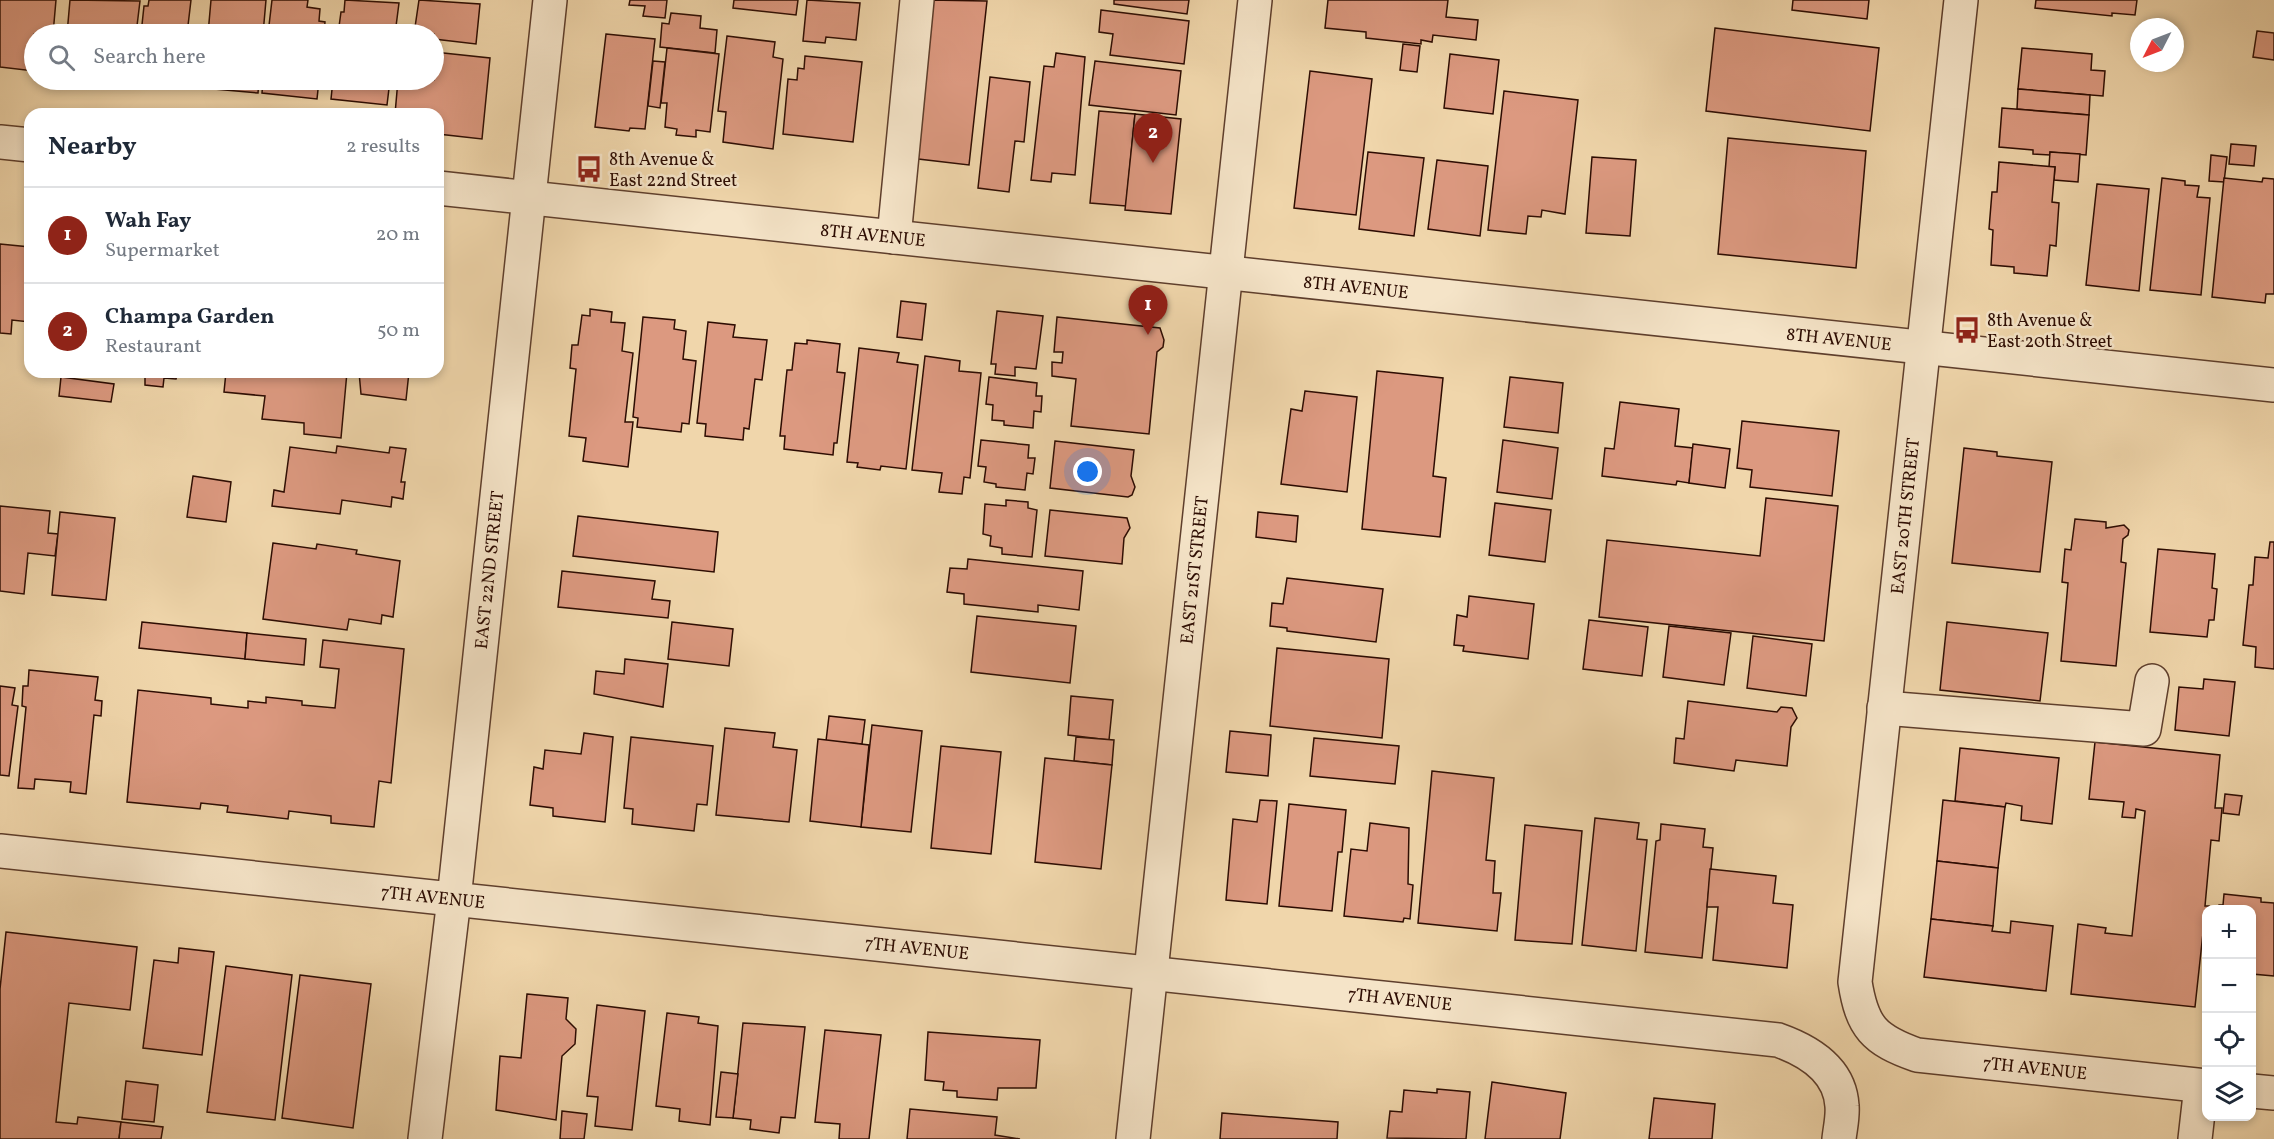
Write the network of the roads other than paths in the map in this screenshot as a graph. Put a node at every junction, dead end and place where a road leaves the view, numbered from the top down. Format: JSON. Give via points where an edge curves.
{"nodes":[{"id":1,"x":550,"y":0,"type":"edge"},
{"id":2,"x":917,"y":0,"type":"edge"},
{"id":3,"x":1255,"y":0,"type":"edge"},
{"id":4,"x":1961,"y":0,"type":"edge"},
{"id":5,"x":0,"y":142,"type":"edge"},
{"id":6,"x":24,"y":144,"type":"edge"},
{"id":7,"x":444,"y":189,"type":"edge"},
{"id":8,"x":528,"y":198,"type":"junction"},
{"id":9,"x":894,"y":237,"type":"junction"},
{"id":10,"x":1226,"y":273,"type":"junction"},
{"id":11,"x":1923,"y":348,"type":"junction"},
{"id":12,"x":2274,"y":385,"type":"edge"},
{"id":13,"x":2152,"y":681,"type":"dead end"},
{"id":14,"x":1884,"y":708,"type":"junction"},
{"id":15,"x":0,"y":851,"type":"edge"},
{"id":16,"x":454,"y":899,"type":"junction"},
{"id":17,"x":1152,"y":972,"type":"junction"},
{"id":18,"x":1870,"y":1030,"type":"joint"},
{"id":19,"x":2202,"y":1086,"type":"edge"},
{"id":20,"x":2256,"y":1092,"type":"edge"},
{"id":21,"x":2274,"y":1094,"type":"edge"},
{"id":22,"x":2202,"y":1098,"type":"edge"},
{"id":23,"x":425,"y":1139,"type":"edge"},
{"id":24,"x":1133,"y":1139,"type":"edge"},
{"id":25,"x":1839,"y":1139,"type":"edge"},
{"id":26,"x":2195,"y":1139,"type":"edge"}],
"edges":[{"from":1,"to":8,"type":"street","name":"EAST 22ND STREET"},
{"from":2,"to":9,"type":"street"},
{"from":3,"to":10,"type":"street","name":"EAST 21ST STREET"},
{"from":4,"to":11,"type":"street","name":"EAST 20TH STREET"},
{"from":5,"to":6,"type":"street"},
{"from":7,"to":8,"type":"street","name":"8TH AVENUE"},
{"from":8,"to":9,"type":"street","name":"8TH AVENUE"},
{"from":8,"to":16,"type":"street","name":"EAST 22ND STREET"},
{"from":9,"to":10,"type":"street","name":"8TH AVENUE"},
{"from":10,"to":11,"type":"street","name":"8TH AVENUE"},
{"from":10,"to":17,"type":"street","name":"EAST 21ST STREET"},
{"from":11,"to":12,"type":"street","name":"8TH AVENUE"},
{"from":11,"to":14,"type":"street","name":"EAST 20TH STREET"},
{"from":13,"to":14,"type":"street","via":[[2145,729]]},
{"from":14,"to":18,"type":"street","name":"EAST 20TH STREET","via":[[1855,982],[1859,1008]]},
{"from":15,"to":16,"type":"street","name":"7TH AVENUE"},
{"from":16,"to":17,"type":"street","name":"7TH AVENUE"},
{"from":16,"to":23,"type":"street","name":"EAST 22ND STREET"},
{"from":17,"to":24,"type":"street","name":"EAST 21ST STREET"},
{"from":17,"to":25,"type":"street","name":"7TH AVENUE","via":[[1778,1040],[1803,1049],[1826,1066],[1842,1106]]},
{"from":18,"to":19,"type":"street","name":"7TH AVENUE","via":[[1894,1047],[1917,1055]]},
{"from":20,"to":21,"type":"street"},
{"from":22,"to":26,"type":"street"}]}
